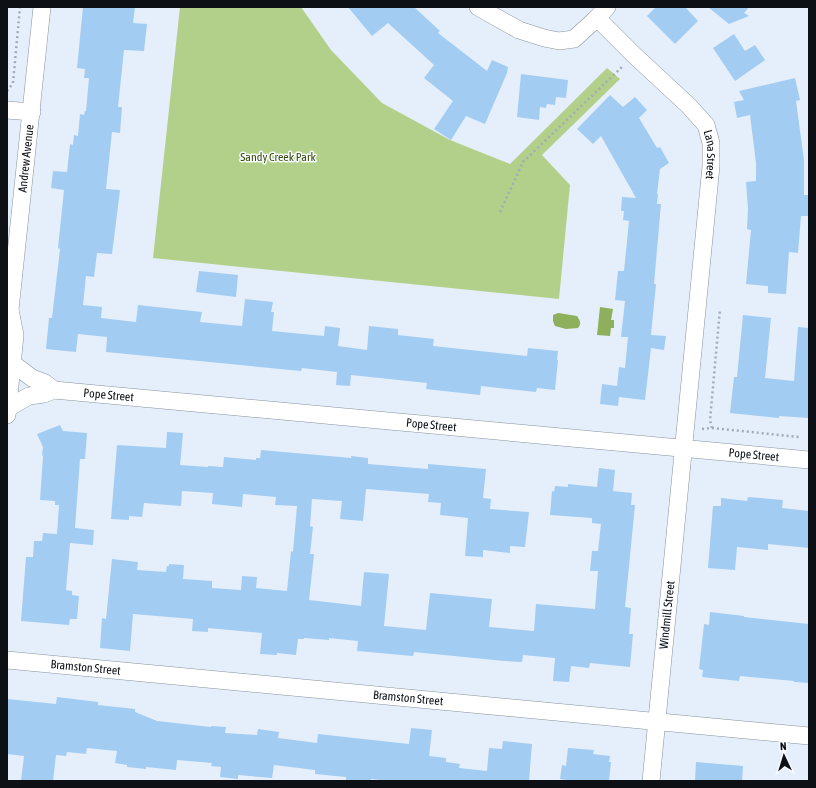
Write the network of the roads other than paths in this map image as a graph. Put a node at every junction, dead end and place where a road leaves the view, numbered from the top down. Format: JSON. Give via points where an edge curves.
{"nodes":[{"id":1,"x":42,"y":7,"type":"edge"},
{"id":2,"x":478,"y":7,"type":"edge"},
{"id":3,"x":602,"y":12,"type":"edge"},
{"id":4,"x":7,"y":110,"type":"edge"},
{"id":5,"x":32,"y":112,"type":"junction"},
{"id":6,"x":9,"y":314,"type":"edge"},
{"id":7,"x":12,"y":363,"type":"junction"},
{"id":8,"x":54,"y":390,"type":"junction"},
{"id":9,"x":7,"y":412,"type":"edge"},
{"id":10,"x":684,"y":448,"type":"junction"},
{"id":11,"x":809,"y":460,"type":"edge"},
{"id":12,"x":7,"y":660,"type":"edge"},
{"id":13,"x":656,"y":721,"type":"junction"},
{"id":14,"x":809,"y":736,"type":"edge"},
{"id":15,"x":651,"y":781,"type":"edge"}],
"edges":[{"from":1,"to":5,"type":"street","name":"Andrew Avenue"},
{"from":2,"to":3,"type":"street","name":"Lana Street","via":[[519,30],[559,40],[574,39]]},
{"from":3,"to":10,"type":"street","name":"Lana Street","via":[[634,55],[706,125],[711,143],[711,166]]},
{"from":4,"to":5,"type":"street"},
{"from":5,"to":6,"type":"street","name":"Andrew Avenue"},
{"from":6,"to":7,"type":"street","name":"Andrew Avenue","via":[[15,335]]},
{"from":7,"to":8,"type":"street","name":"Pope Street"},
{"from":7,"to":9,"type":"street","name":"Andrew Avenue"},
{"from":8,"to":9,"type":"street","name":"Pope Street","via":[[29,396]]},
{"from":8,"to":10,"type":"street","name":"Pope Street"},
{"from":10,"to":11,"type":"street","name":"Pope Street"},
{"from":10,"to":13,"type":"street","name":"Windmill Street"},
{"from":12,"to":13,"type":"street","name":"Bramston Street"},
{"from":13,"to":14,"type":"street","name":"Bramston Street"},
{"from":13,"to":15,"type":"street","name":"Windmill Street"}]}
